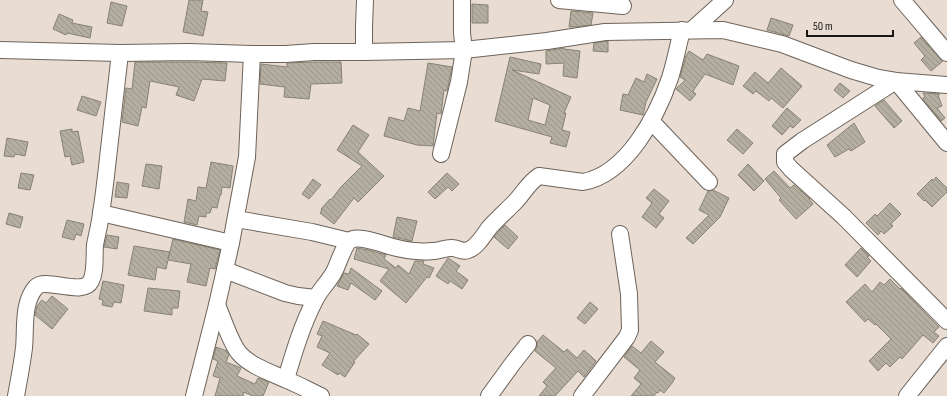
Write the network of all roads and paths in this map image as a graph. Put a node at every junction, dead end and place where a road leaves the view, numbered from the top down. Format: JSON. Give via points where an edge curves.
{"nodes":[{"id":1,"x":365,"y":0,"type":"edge"},
{"id":2,"x":462,"y":0,"type":"edge"},
{"id":3,"x":559,"y":0,"type":"edge"},
{"id":4,"x":725,"y":0,"type":"edge"},
{"id":5,"x":902,"y":0,"type":"edge"},
{"id":6,"x":623,"y":6,"type":"dead end"},
{"id":7,"x":687,"y":30,"type":"junction"},
{"id":8,"x":0,"y":50,"type":"edge"},
{"id":9,"x":464,"y":50,"type":"junction"},
{"id":10,"x":364,"y":52,"type":"junction"},
{"id":11,"x":120,"y":53,"type":"junction"},
{"id":12,"x":947,"y":53,"type":"edge"},
{"id":13,"x":252,"y":54,"type":"junction"},
{"id":14,"x":896,"y":81,"type":"junction"},
{"id":15,"x":947,"y":85,"type":"edge"},
{"id":16,"x":651,"y":121,"type":"junction"},
{"id":17,"x":947,"y":143,"type":"edge"},
{"id":18,"x":441,"y":154,"type":"dead end"},
{"id":19,"x":709,"y":182,"type":"dead end"},
{"id":20,"x":101,"y":213,"type":"junction"},
{"id":21,"x":236,"y":219,"type":"junction"},
{"id":22,"x":620,"y":234,"type":"dead end"},
{"id":23,"x":349,"y":241,"type":"junction"},
{"id":24,"x":232,"y":244,"type":"junction"},
{"id":25,"x":225,"y":270,"type":"junction"},
{"id":26,"x":316,"y":298,"type":"junction"},
{"id":27,"x":217,"y":305,"type":"junction"},
{"id":28,"x":947,"y":321,"type":"edge"},
{"id":29,"x":528,"y":344,"type":"dead end"},
{"id":30,"x":947,"y":346,"type":"edge"},
{"id":31,"x":286,"y":379,"type":"junction"},
{"id":32,"x":16,"y":396,"type":"edge"},
{"id":33,"x":194,"y":396,"type":"edge"},
{"id":34,"x":321,"y":396,"type":"edge"},
{"id":35,"x":489,"y":396,"type":"edge"},
{"id":36,"x":582,"y":396,"type":"edge"},
{"id":37,"x":907,"y":396,"type":"edge"}],
"edges":[{"from":1,"to":10,"type":"street"},
{"from":2,"to":9,"type":"street"},
{"from":3,"to":6,"type":"street"},
{"from":4,"to":7,"type":"street"},
{"from":5,"to":12,"type":"street"},
{"from":7,"to":9,"type":"street","via":[[605,32]]},
{"from":7,"to":14,"type":"street","via":[[723,30],[782,44],[851,70]]},
{"from":7,"to":16,"type":"street"},
{"from":8,"to":11,"type":"street"},
{"from":9,"to":10,"type":"street"},
{"from":9,"to":18,"type":"street","via":[[459,82]]},
{"from":10,"to":13,"type":"street"},
{"from":11,"to":13,"type":"street"},
{"from":11,"to":20,"type":"street"},
{"from":13,"to":21,"type":"street","via":[[247,157]]},
{"from":14,"to":15,"type":"street"},
{"from":14,"to":17,"type":"street"},
{"from":14,"to":28,"type":"street","via":[[802,141],[785,154],[785,162],[844,217]]},
{"from":16,"to":19,"type":"street"},
{"from":16,"to":23,"type":"street","via":[[630,153],[598,178],[583,182],[544,176],[535,178],[468,250],[449,248],[406,251],[355,238]]},
{"from":20,"to":24,"type":"street"},
{"from":20,"to":32,"type":"street","via":[[92,276],[88,286],[81,288],[43,284],[37,286],[31,295],[27,306],[24,348]]},
{"from":21,"to":23,"type":"street"},
{"from":21,"to":24,"type":"street"},
{"from":22,"to":36,"type":"street","via":[[629,294],[630,330],[625,341]]},
{"from":23,"to":26,"type":"street","via":[[335,271]]},
{"from":24,"to":25,"type":"street"},
{"from":25,"to":26,"type":"street","via":[[285,293]]},
{"from":25,"to":27,"type":"street"},
{"from":26,"to":31,"type":"street","via":[[302,328]]},
{"from":27,"to":31,"type":"street","via":[[240,354],[264,370]]},
{"from":27,"to":33,"type":"street"},
{"from":29,"to":35,"type":"street"},
{"from":30,"to":37,"type":"street"},
{"from":31,"to":34,"type":"street"}]}
